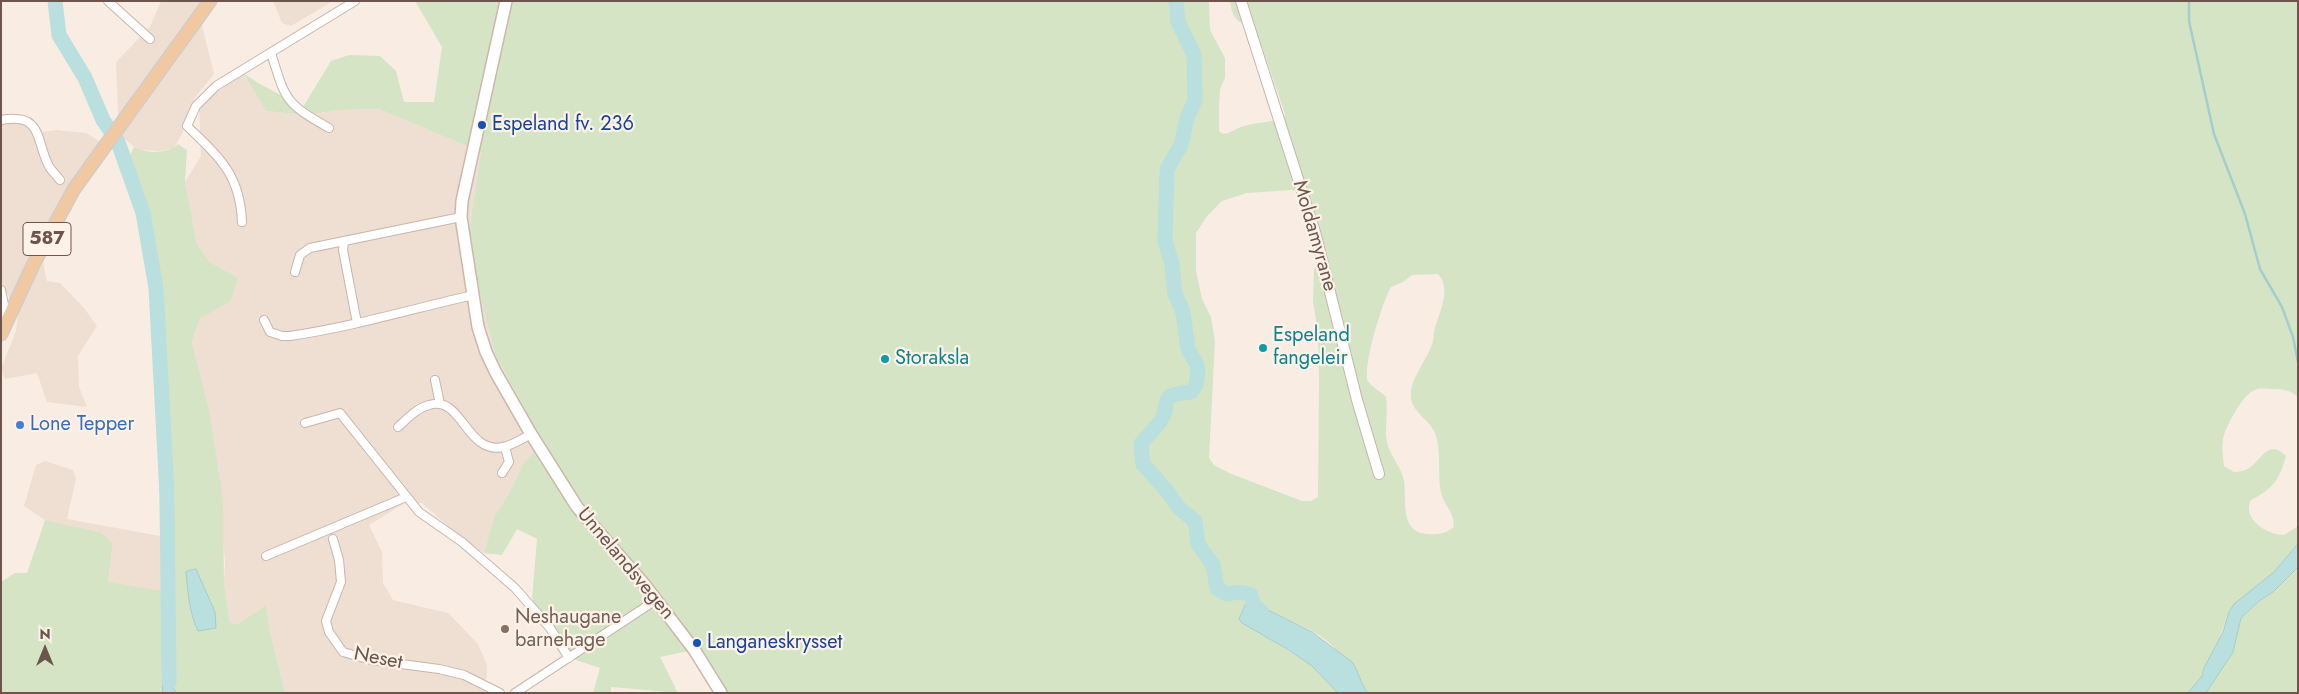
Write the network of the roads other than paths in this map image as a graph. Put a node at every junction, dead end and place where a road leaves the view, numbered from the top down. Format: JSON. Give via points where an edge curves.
{"nodes":[{"id":1,"x":108,"y":1,"type":"edge"},
{"id":2,"x":210,"y":1,"type":"edge"},
{"id":3,"x":355,"y":1,"type":"edge"},
{"id":4,"x":506,"y":1,"type":"edge"},
{"id":5,"x":1241,"y":1,"type":"edge"},
{"id":6,"x":150,"y":39,"type":"dead end"},
{"id":7,"x":271,"y":53,"type":"junction"},
{"id":8,"x":1,"y":120,"type":"edge"},
{"id":9,"x":329,"y":128,"type":"dead end"},
{"id":10,"x":60,"y":180,"type":"dead end"},
{"id":11,"x":461,"y":217,"type":"junction"},
{"id":12,"x":242,"y":222,"type":"dead end"},
{"id":13,"x":344,"y":243,"type":"junction"},
{"id":14,"x":295,"y":272,"type":"dead end"},
{"id":15,"x":1,"y":290,"type":"edge"},
{"id":16,"x":473,"y":295,"type":"junction"},
{"id":17,"x":1,"y":316,"type":"edge"},
{"id":18,"x":264,"y":320,"type":"dead end"},
{"id":19,"x":357,"y":323,"type":"junction"},
{"id":20,"x":1,"y":334,"type":"edge"},
{"id":21,"x":435,"y":380,"type":"dead end"},
{"id":22,"x":440,"y":404,"type":"junction"},
{"id":23,"x":305,"y":423,"type":"dead end"},
{"id":24,"x":398,"y":427,"type":"dead end"},
{"id":25,"x":530,"y":434,"type":"junction"},
{"id":26,"x":505,"y":447,"type":"junction"},
{"id":27,"x":502,"y":473,"type":"dead end"},
{"id":28,"x":1379,"y":474,"type":"dead end"},
{"id":29,"x":406,"y":497,"type":"junction"},
{"id":30,"x":332,"y":539,"type":"dead end"},
{"id":31,"x":266,"y":556,"type":"dead end"},
{"id":32,"x":656,"y":600,"type":"junction"},
{"id":33,"x":569,"y":658,"type":"junction"},
{"id":34,"x":500,"y":693,"type":"edge"},
{"id":35,"x":515,"y":693,"type":"edge"},
{"id":36,"x":721,"y":693,"type":"edge"}],
"edges":[{"from":1,"to":6,"type":"street"},
{"from":2,"to":20,"type":"main road","number":"587","via":[[101,149],[57,218]]},
{"from":3,"to":7,"type":"street"},
{"from":4,"to":11,"type":"main road","name":"Unnelandsvegen","via":[[464,185]]},
{"from":5,"to":28,"type":"street","name":"Moldamyrane","via":[[1315,232]]},
{"from":7,"to":9,"type":"street","via":[[289,101]]},
{"from":7,"to":12,"type":"street","via":[[216,86],[196,106],[187,126],[228,168],[241,200]]},
{"from":8,"to":10,"type":"street","via":[[21,120],[33,126],[40,135],[50,168]]},
{"from":11,"to":13,"type":"street"},
{"from":11,"to":16,"type":"main road","name":"Unnelandsvegen"},
{"from":13,"to":14,"type":"street","via":[[304,251],[297,260]]},
{"from":13,"to":19,"type":"street"},
{"from":15,"to":17,"type":"street","via":[[4,305]]},
{"from":16,"to":19,"type":"street"},
{"from":16,"to":25,"type":"main road","name":"Unnelandsvegen","via":[[486,352]]},
{"from":18,"to":19,"type":"street","via":[[270,332],[282,336]]},
{"from":21,"to":22,"type":"street"},
{"from":22,"to":24,"type":"street","via":[[425,406]]},
{"from":22,"to":26,"type":"street","via":[[454,411],[480,443],[495,448]]},
{"from":23,"to":29,"type":"street","via":[[340,413]]},
{"from":25,"to":26,"type":"street"},
{"from":25,"to":32,"type":"main road","name":"Unnelandsvegen","via":[[577,507]]},
{"from":26,"to":27,"type":"street","via":[[509,462]]},
{"from":29,"to":31,"type":"street"},
{"from":29,"to":33,"type":"street","via":[[419,512],[462,542],[515,588],[550,628]]},
{"from":30,"to":34,"type":"street","name":"Neset","via":[[339,560],[341,582],[326,620],[329,632],[343,652],[371,660],[464,675]]},
{"from":32,"to":33,"type":"street"},
{"from":32,"to":36,"type":"main road","name":"Unnelandsvegen","via":[[695,651]]},
{"from":33,"to":35,"type":"street"}]}
